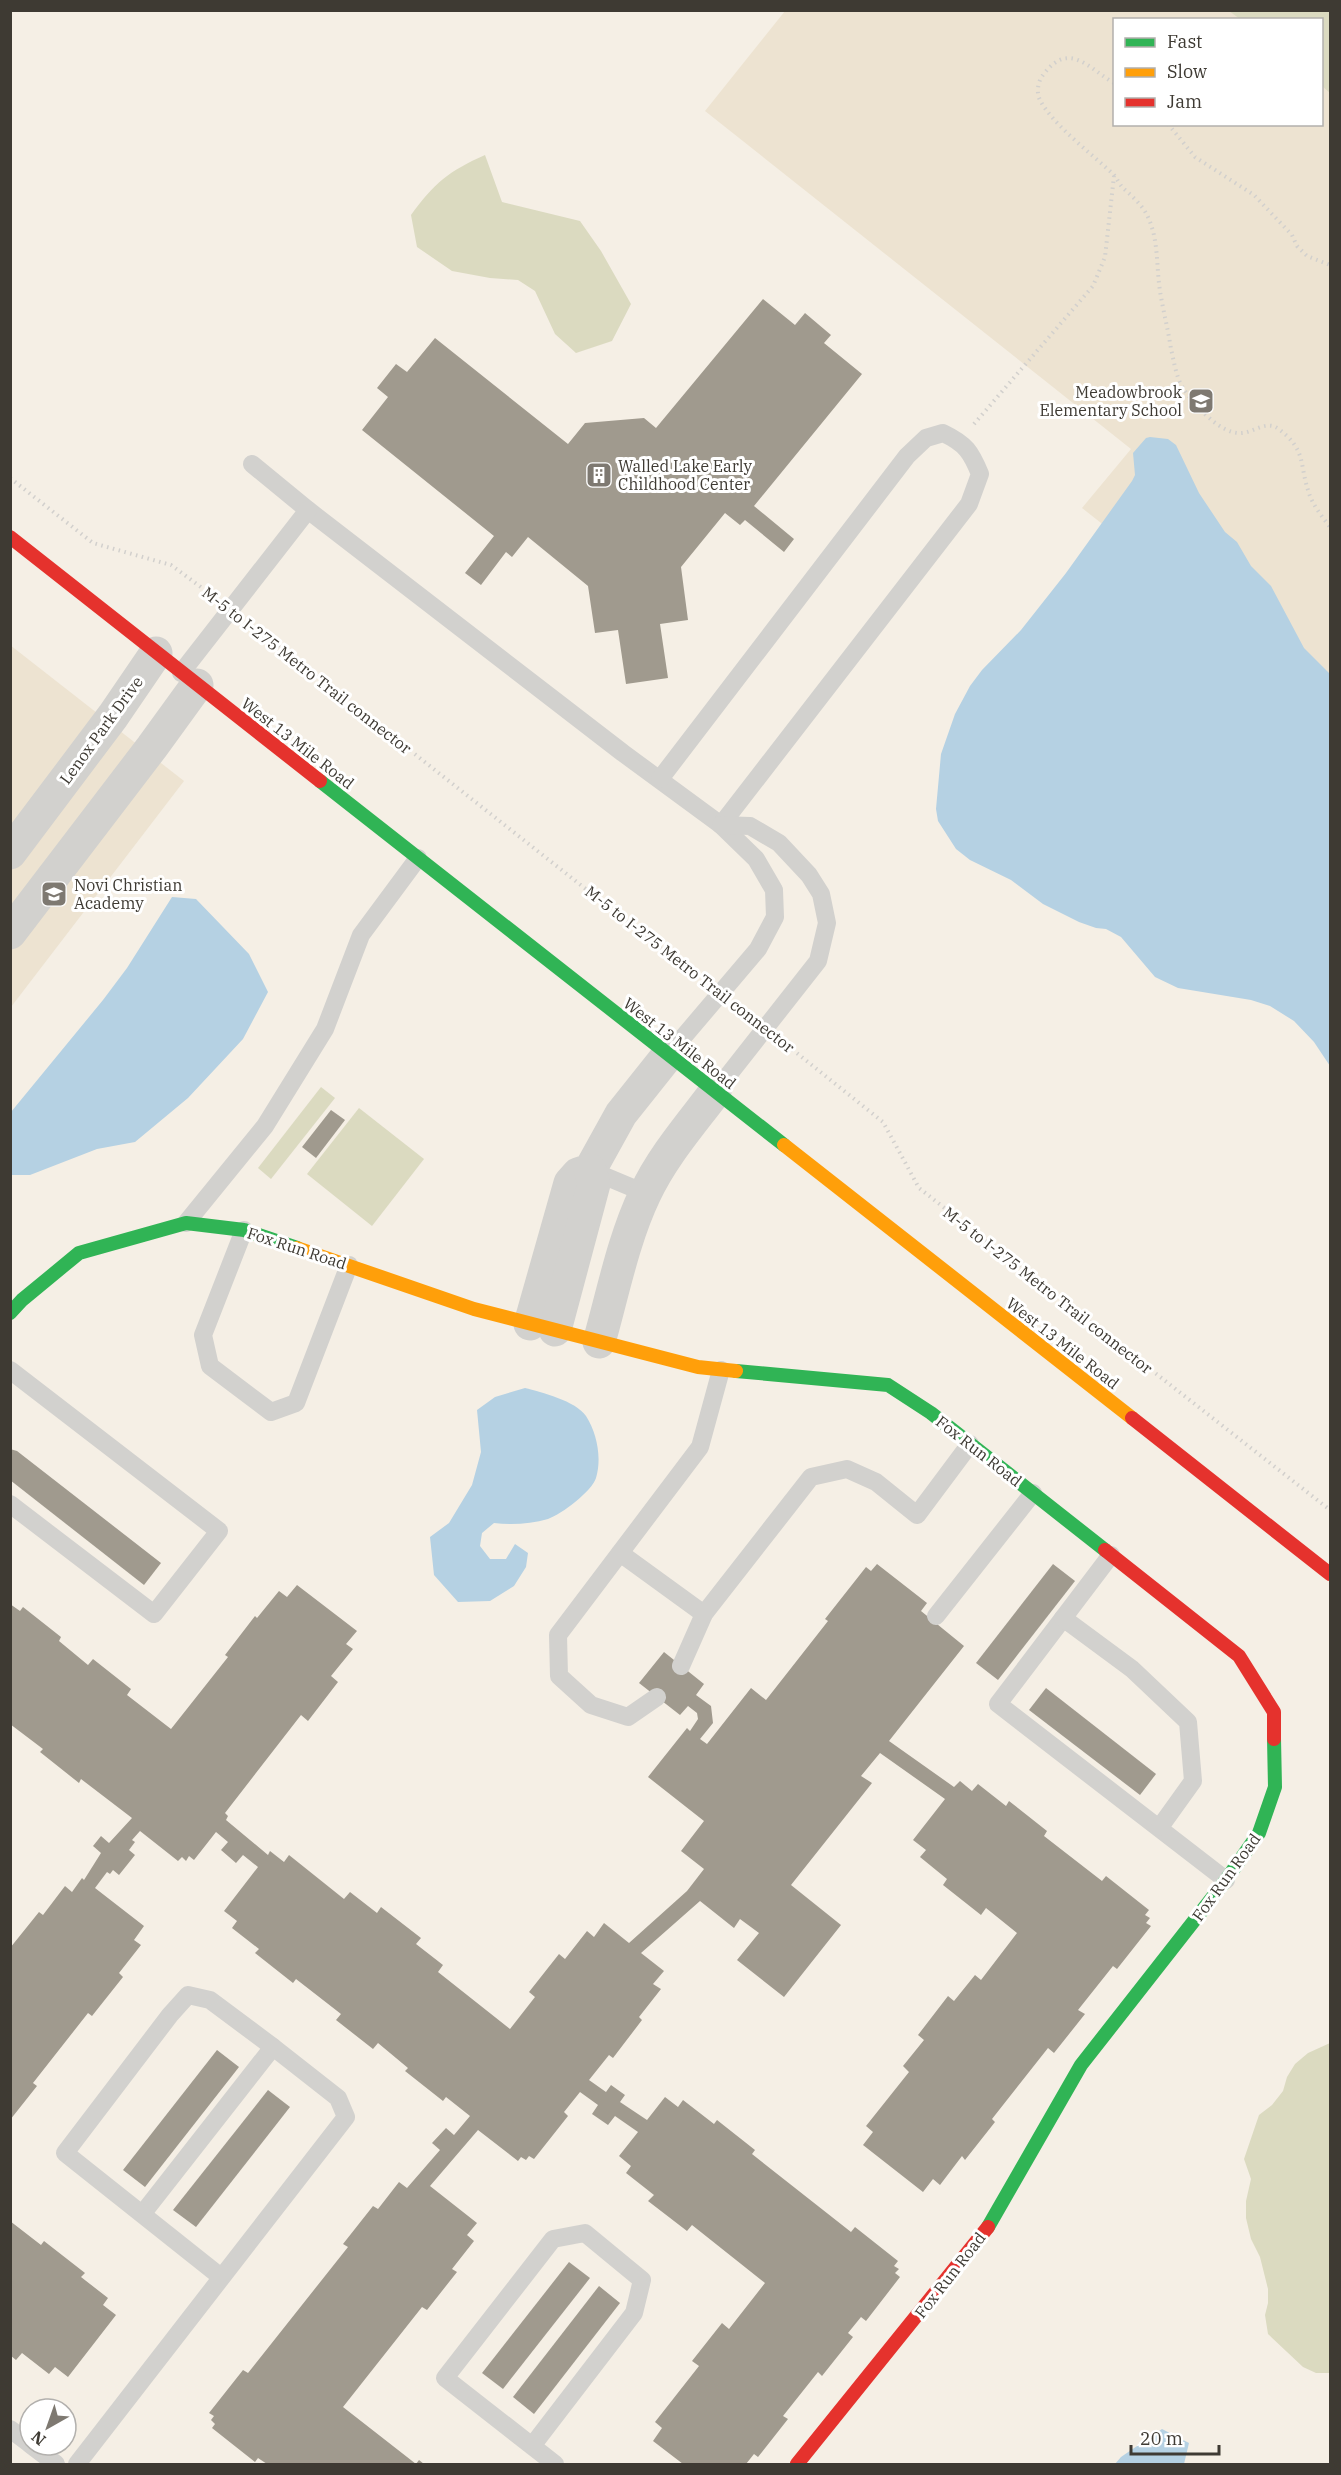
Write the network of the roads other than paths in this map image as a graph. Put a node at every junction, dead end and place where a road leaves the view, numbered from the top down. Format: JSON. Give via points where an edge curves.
{"nodes":[{"id":1,"x":252,"y":464,"type":"dead end"},
{"id":2,"x":308,"y":510,"type":"junction"},
{"id":3,"x":10,"y":537,"type":"edge"},
{"id":4,"x":178,"y":670,"type":"junction"},
{"id":5,"x":660,"y":779,"type":"junction"},
{"id":6,"x":46,"y":806,"type":"junction"},
{"id":7,"x":721,"y":825,"type":"junction"},
{"id":8,"x":84,"y":836,"type":"junction"},
{"id":9,"x":10,"y":853,"type":"edge"},
{"id":10,"x":418,"y":858,"type":"junction"},
{"id":11,"x":10,"y":933,"type":"edge"},
{"id":12,"x":668,"y":1055,"type":"junction"},
{"id":13,"x":716,"y":1092,"type":"junction"},
{"id":14,"x":591,"y":1170,"type":"junction"},
{"id":15,"x":645,"y":1193,"type":"junction"},
{"id":16,"x":186,"y":1223,"type":"junction"},
{"id":17,"x":244,"y":1230,"type":"junction"},
{"id":18,"x":349,"y":1265,"type":"junction"},
{"id":19,"x":10,"y":1313,"type":"edge"},
{"id":20,"x":542,"y":1327,"type":"junction"},
{"id":21,"x":599,"y":1342,"type":"junction"},
{"id":22,"x":10,"y":1370,"type":"edge"},
{"id":23,"x":721,"y":1370,"type":"junction"},
{"id":24,"x":970,"y":1444,"type":"junction"},
{"id":25,"x":1033,"y":1493,"type":"junction"},
{"id":26,"x":10,"y":1504,"type":"edge"},
{"id":27,"x":620,"y":1553,"type":"junction"},
{"id":28,"x":1111,"y":1555,"type":"junction"},
{"id":29,"x":1330,"y":1574,"type":"edge"},
{"id":30,"x":704,"y":1614,"type":"junction"},
{"id":31,"x":936,"y":1616,"type":"dead end"},
{"id":32,"x":1063,"y":1618,"type":"junction"},
{"id":33,"x":681,"y":1666,"type":"dead end"},
{"id":34,"x":657,"y":1697,"type":"dead end"},
{"id":35,"x":1160,"y":1827,"type":"junction"},
{"id":36,"x":1226,"y":1880,"type":"junction"},
{"id":37,"x":273,"y":2047,"type":"junction"},
{"id":38,"x":143,"y":2213,"type":"junction"},
{"id":39,"x":221,"y":2277,"type":"junction"},
{"id":40,"x":532,"y":2446,"type":"junction"},
{"id":41,"x":43,"y":2457,"type":"edge"},
{"id":42,"x":56,"y":2464,"type":"edge"},
{"id":43,"x":77,"y":2464,"type":"edge"},
{"id":44,"x":555,"y":2464,"type":"edge"},
{"id":45,"x":797,"y":2464,"type":"edge"}],
"edges":[{"from":1,"to":2,"type":"lane"},
{"from":2,"to":4,"type":"lane"},
{"from":2,"to":5,"type":"lane"},
{"from":3,"to":4,"type":"street","name":"West 13 Mile Road"},
{"from":4,"to":6,"type":"street","name":"Lenox Park Drive"},
{"from":4,"to":8,"type":"street"},
{"from":4,"to":10,"type":"street","name":"West 13 Mile Road"},
{"from":5,"to":7,"type":"lane"},
{"from":5,"to":7,"type":"lane","via":[[907,456],[926,438],[943,434],[960,441],[973,455],[981,474],[969,504]]},
{"from":6,"to":8,"type":"street"},
{"from":6,"to":9,"type":"street","name":"Lenox Park Drive"},
{"from":7,"to":12,"type":"lane","via":[[756,859],[774,890],[775,917],[758,949]]},
{"from":7,"to":13,"type":"lane","via":[[750,826],[779,843],[821,894],[827,923],[818,961]]},
{"from":8,"to":11,"type":"street"},
{"from":10,"to":12,"type":"street","name":"West 13 Mile Road"},
{"from":10,"to":16,"type":"lane","via":[[361,935],[325,1029],[265,1126]]},
{"from":12,"to":13,"type":"street","name":"West 13 Mile Road"},
{"from":12,"to":14,"type":"street","via":[[621,1114]]},
{"from":13,"to":15,"type":"street"},
{"from":13,"to":29,"type":"street","name":"West 13 Mile Road"},
{"from":14,"to":15,"type":"lane"},
{"from":14,"to":20,"type":"street","via":[[594,1184]]},
{"from":15,"to":21,"type":"street"},
{"from":16,"to":17,"type":"street","name":"Fox Run Road"},
{"from":16,"to":19,"type":"street","name":"Fox Run Road","via":[[79,1253]]},
{"from":17,"to":18,"type":"street","name":"Fox Run Road"},
{"from":17,"to":18,"type":"lane","via":[[203,1335],[210,1366],[271,1412],[296,1403]]},
{"from":18,"to":20,"type":"street","name":"Fox Run Road","via":[[474,1309]]},
{"from":20,"to":21,"type":"street","name":"Fox Run Road"},
{"from":21,"to":23,"type":"street","name":"Fox Run Road"},
{"from":22,"to":26,"type":"lane","via":[[219,1531],[154,1614]]},
{"from":23,"to":24,"type":"street","name":"Fox Run Road","via":[[888,1385]]},
{"from":23,"to":27,"type":"lane","via":[[700,1446]]},
{"from":24,"to":25,"type":"street","name":"Fox Run Road"},
{"from":24,"to":30,"type":"lane","via":[[917,1515],[876,1482],[847,1469],[811,1477]]},
{"from":25,"to":28,"type":"street","name":"Fox Run Road"},
{"from":25,"to":31,"type":"lane"},
{"from":27,"to":30,"type":"lane"},
{"from":27,"to":34,"type":"lane","via":[[558,1635],[559,1676],[591,1705],[627,1717]]},
{"from":28,"to":32,"type":"lane"},
{"from":28,"to":36,"type":"street","name":"Fox Run Road","via":[[1239,1656],[1274,1712],[1275,1787],[1259,1833]]},
{"from":30,"to":33,"type":"lane"},
{"from":32,"to":35,"type":"lane","via":[[1132,1670],[1188,1722],[1193,1781]]},
{"from":32,"to":35,"type":"lane","via":[[998,1704]]},
{"from":35,"to":36,"type":"lane"},
{"from":36,"to":45,"type":"street","name":"Fox Run Road","via":[[1081,2065],[984,2234]]},
{"from":37,"to":38,"type":"lane"},
{"from":37,"to":38,"type":"lane","via":[[210,2000],[188,1995],[170,2015],[65,2153]]},
{"from":37,"to":39,"type":"lane","via":[[338,2098],[346,2117]]},
{"from":38,"to":39,"type":"lane"},
{"from":39,"to":43,"type":"lane"},
{"from":40,"to":40,"type":"lane","via":[[634,2313],[642,2280],[585,2233],[553,2239],[445,2378]]},
{"from":40,"to":44,"type":"lane"},
{"from":41,"to":42,"type":"lane"}]}
